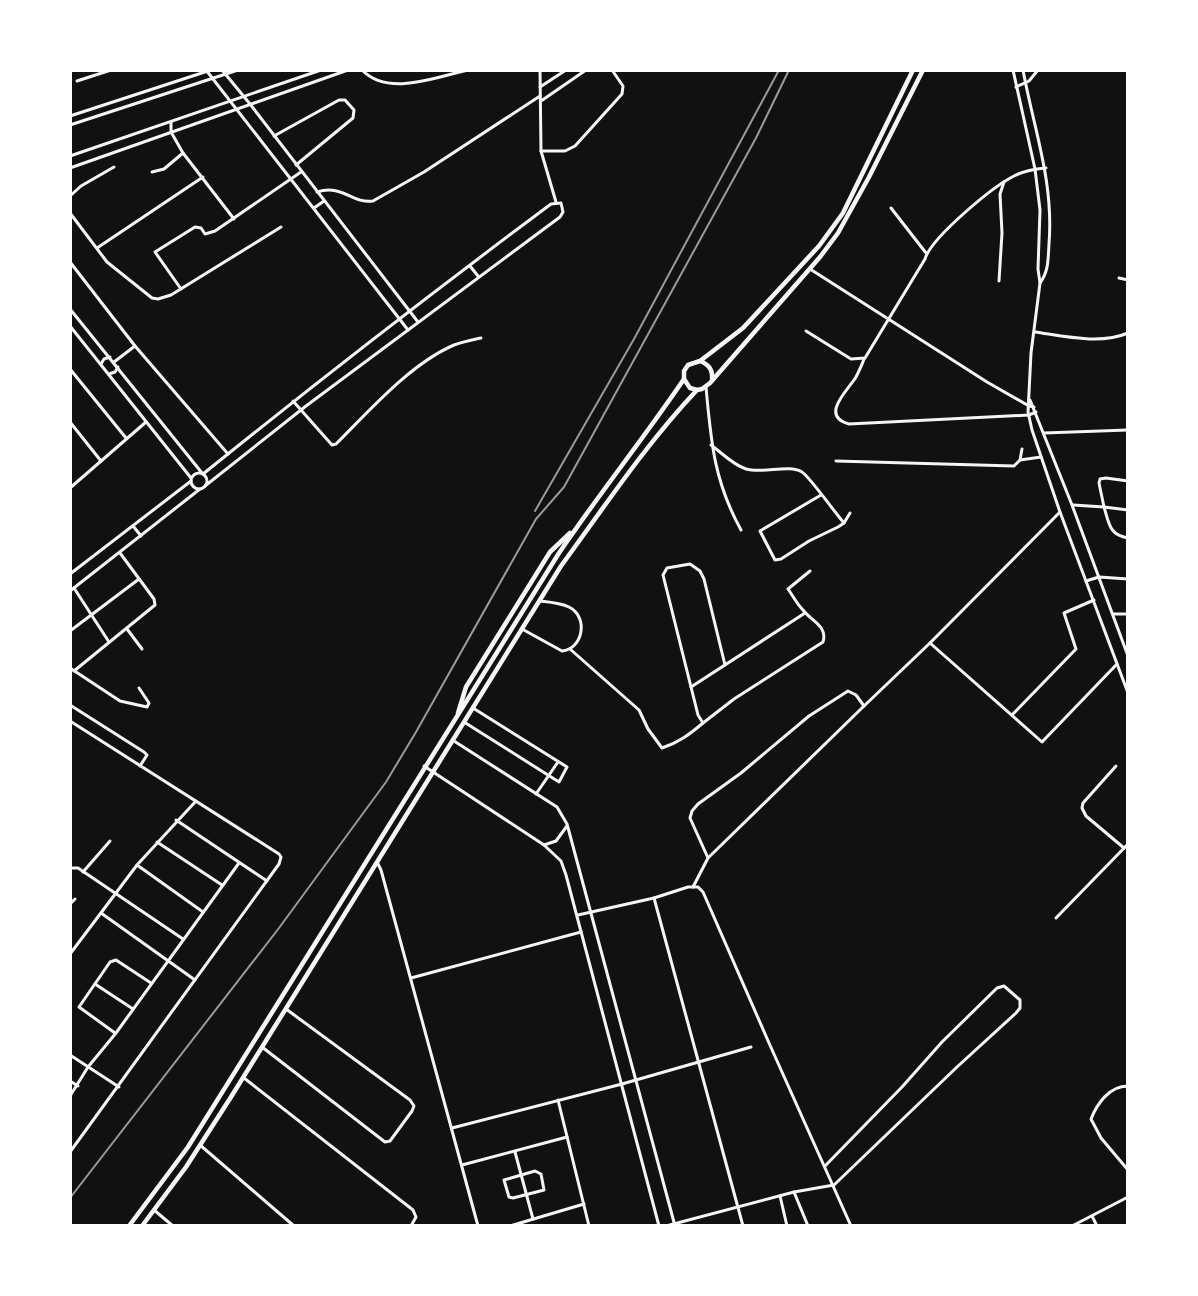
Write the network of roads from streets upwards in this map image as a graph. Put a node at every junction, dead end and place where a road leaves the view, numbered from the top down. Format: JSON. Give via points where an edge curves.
{"nodes":[{"id":1,"x":111,"y":70,"type":"edge"},
{"id":2,"x":222,"y":70,"type":"edge"},
{"id":3,"x":238,"y":70,"type":"edge"},
{"id":4,"x":321,"y":70,"type":"edge"},
{"id":5,"x":348,"y":70,"type":"edge"},
{"id":6,"x":362,"y":70,"type":"edge"},
{"id":7,"x":468,"y":70,"type":"edge"},
{"id":8,"x":540,"y":70,"type":"edge"},
{"id":9,"x":566,"y":70,"type":"edge"},
{"id":10,"x":586,"y":70,"type":"edge"},
{"id":11,"x":612,"y":70,"type":"edge"},
{"id":12,"x":913,"y":70,"type":"edge"},
{"id":13,"x":923,"y":70,"type":"edge"},
{"id":14,"x":1013,"y":70,"type":"edge"},
{"id":15,"x":1023,"y":70,"type":"edge"},
{"id":16,"x":1038,"y":70,"type":"edge"},
{"id":17,"x":208,"y":71,"type":"edge"},
{"id":18,"x":225,"y":75,"type":"junction"},
{"id":19,"x":213,"y":78,"type":"junction"},
{"id":20,"x":77,"y":81,"type":"dead end"},
{"id":21,"x":1026,"y":83,"type":"junction"},
{"id":22,"x":540,"y":87,"type":"junction"},
{"id":23,"x":1016,"y":87,"type":"junction"},
{"id":24,"x":244,"y":97,"type":"junction"},
{"id":25,"x":540,"y":98,"type":"junction"},
{"id":26,"x":232,"y":101,"type":"junction"},
{"id":27,"x":250,"y":104,"type":"junction"},
{"id":28,"x":238,"y":109,"type":"junction"},
{"id":29,"x":70,"y":116,"type":"edge"},
{"id":30,"x":171,"y":122,"type":"junction"},
{"id":31,"x":70,"y":125,"type":"edge"},
{"id":32,"x":171,"y":132,"type":"junction"},
{"id":33,"x":274,"y":136,"type":"junction"},
{"id":34,"x":541,"y":151,"type":"junction"},
{"id":35,"x":183,"y":153,"type":"junction"},
{"id":36,"x":70,"y":156,"type":"edge"},
{"id":37,"x":296,"y":165,"type":"junction"},
{"id":38,"x":114,"y":167,"type":"dead end"},
{"id":39,"x":70,"y":168,"type":"edge"},
{"id":40,"x":1046,"y":168,"type":"junction"},
{"id":41,"x":1035,"y":169,"type":"junction"},
{"id":42,"x":152,"y":172,"type":"dead end"},
{"id":43,"x":301,"y":172,"type":"junction"},
{"id":44,"x":203,"y":177,"type":"junction"},
{"id":45,"x":292,"y":179,"type":"junction"},
{"id":46,"x":1005,"y":182,"type":"junction"},
{"id":47,"x":317,"y":192,"type":"junction"},
{"id":48,"x":70,"y":196,"type":"edge"},
{"id":49,"x":324,"y":201,"type":"junction"},
{"id":50,"x":556,"y":202,"type":"junction"},
{"id":51,"x":314,"y":208,"type":"junction"},
{"id":52,"x":891,"y":208,"type":"dead end"},
{"id":53,"x":70,"y":213,"type":"edge"},
{"id":54,"x":234,"y":219,"type":"junction"},
{"id":55,"x":281,"y":227,"type":"dead end"},
{"id":56,"x":97,"y":249,"type":"junction"},
{"id":57,"x":926,"y":253,"type":"junction"},
{"id":58,"x":70,"y":262,"type":"edge"},
{"id":59,"x":470,"y":266,"type":"junction"},
{"id":60,"x":810,"y":269,"type":"junction"},
{"id":61,"x":478,"y":276,"type":"junction"},
{"id":62,"x":1119,"y":278,"type":"dead end"},
{"id":63,"x":1128,"y":280,"type":"edge"},
{"id":64,"x":999,"y":281,"type":"dead end"},
{"id":65,"x":1040,"y":283,"type":"junction"},
{"id":66,"x":181,"y":289,"type":"junction"},
{"id":67,"x":70,"y":309,"type":"edge"},
{"id":68,"x":410,"y":312,"type":"junction"},
{"id":69,"x":887,"y":319,"type":"junction"},
{"id":70,"x":400,"y":320,"type":"junction"},
{"id":71,"x":418,"y":322,"type":"junction"},
{"id":72,"x":70,"y":326,"type":"edge"},
{"id":73,"x":408,"y":330,"type":"junction"},
{"id":74,"x":806,"y":331,"type":"dead end"},
{"id":75,"x":72,"y":332,"type":"edge"},
{"id":76,"x":1034,"y":332,"type":"junction"},
{"id":77,"x":1128,"y":333,"type":"edge"},
{"id":78,"x":481,"y":338,"type":"dead end"},
{"id":79,"x":135,"y":346,"type":"junction"},
{"id":80,"x":110,"y":357,"type":"junction"},
{"id":81,"x":865,"y":358,"type":"junction"},
{"id":82,"x":114,"y":362,"type":"junction"},
{"id":83,"x":700,"y":362,"type":"junction"},
{"id":84,"x":100,"y":364,"type":"junction"},
{"id":85,"x":118,"y":367,"type":"junction"},
{"id":86,"x":70,"y":369,"type":"edge"},
{"id":87,"x":109,"y":374,"type":"junction"},
{"id":88,"x":684,"y":379,"type":"junction"},
{"id":89,"x":712,"y":379,"type":"junction"},
{"id":90,"x":706,"y":387,"type":"junction"},
{"id":91,"x":698,"y":390,"type":"junction"},
{"id":92,"x":1029,"y":398,"type":"junction"},
{"id":93,"x":293,"y":401,"type":"junction"},
{"id":94,"x":1029,"y":406,"type":"junction"},
{"id":95,"x":1034,"y":407,"type":"junction"},
{"id":96,"x":300,"y":410,"type":"junction"},
{"id":97,"x":1036,"y":412,"type":"junction"},
{"id":98,"x":1029,"y":414,"type":"junction"},
{"id":99,"x":70,"y":422,"type":"edge"},
{"id":100,"x":146,"y":422,"type":"junction"},
{"id":101,"x":1128,"y":430,"type":"edge"},
{"id":102,"x":1044,"y":433,"type":"junction"},
{"id":103,"x":127,"y":438,"type":"junction"},
{"id":104,"x":711,"y":445,"type":"junction"},
{"id":105,"x":1022,"y":449,"type":"dead end"},
{"id":106,"x":228,"y":454,"type":"junction"},
{"id":107,"x":1041,"y":458,"type":"junction"},
{"id":108,"x":101,"y":460,"type":"junction"},
{"id":109,"x":1020,"y":460,"type":"junction"},
{"id":110,"x":836,"y":461,"type":"dead end"},
{"id":111,"x":202,"y":474,"type":"junction"},
{"id":112,"x":191,"y":480,"type":"junction"},
{"id":113,"x":1128,"y":481,"type":"edge"},
{"id":114,"x":205,"y":486,"type":"junction"},
{"id":115,"x":70,"y":488,"type":"edge"},
{"id":116,"x":200,"y":489,"type":"junction"},
{"id":117,"x":821,"y":495,"type":"junction"},
{"id":118,"x":1072,"y":505,"type":"junction"},
{"id":119,"x":1104,"y":507,"type":"junction"},
{"id":120,"x":1128,"y":510,"type":"edge"},
{"id":121,"x":1060,"y":512,"type":"junction"},
{"id":122,"x":850,"y":513,"type":"dead end"},
{"id":123,"x":844,"y":523,"type":"junction"},
{"id":124,"x":133,"y":526,"type":"junction"},
{"id":125,"x":741,"y":530,"type":"dead end"},
{"id":126,"x":142,"y":536,"type":"junction"},
{"id":127,"x":1128,"y":538,"type":"edge"},
{"id":128,"x":120,"y":553,"type":"junction"},
{"id":129,"x":810,"y":571,"type":"dead end"},
{"id":130,"x":70,"y":574,"type":"edge"},
{"id":131,"x":1099,"y":577,"type":"junction"},
{"id":132,"x":139,"y":579,"type":"junction"},
{"id":133,"x":1128,"y":579,"type":"edge"},
{"id":134,"x":1086,"y":581,"type":"junction"},
{"id":135,"x":72,"y":589,"type":"edge"},
{"id":136,"x":1094,"y":600,"type":"junction"},
{"id":137,"x":538,"y":601,"type":"junction"},
{"id":138,"x":805,"y":613,"type":"junction"},
{"id":139,"x":1113,"y":614,"type":"junction"},
{"id":140,"x":1128,"y":614,"type":"edge"},
{"id":141,"x":93,"y":616,"type":"junction"},
{"id":142,"x":127,"y":629,"type":"junction"},
{"id":143,"x":522,"y":629,"type":"junction"},
{"id":144,"x":70,"y":632,"type":"edge"},
{"id":145,"x":109,"y":642,"type":"junction"},
{"id":146,"x":930,"y":643,"type":"junction"},
{"id":147,"x":142,"y":648,"type":"dead end"},
{"id":148,"x":570,"y":649,"type":"junction"},
{"id":149,"x":1128,"y":656,"type":"edge"},
{"id":150,"x":1117,"y":664,"type":"junction"},
{"id":151,"x":724,"y":665,"type":"junction"},
{"id":152,"x":72,"y":670,"type":"edge"},
{"id":153,"x":691,"y":687,"type":"junction"},
{"id":154,"x":139,"y":688,"type":"dead end"},
{"id":155,"x":1128,"y":693,"type":"edge"},
{"id":156,"x":70,"y":705,"type":"edge"},
{"id":157,"x":864,"y":706,"type":"junction"},
{"id":158,"x":473,"y":708,"type":"junction"},
{"id":159,"x":1012,"y":715,"type":"junction"},
{"id":160,"x":70,"y":721,"type":"edge"},
{"id":161,"x":464,"y":722,"type":"junction"},
{"id":162,"x":703,"y":723,"type":"junction"},
{"id":163,"x":453,"y":741,"type":"junction"},
{"id":164,"x":558,"y":762,"type":"junction"},
{"id":165,"x":140,"y":766,"type":"junction"},
{"id":166,"x":424,"y":766,"type":"junction"},
{"id":167,"x":1116,"y":766,"type":"dead end"},
{"id":168,"x":434,"y":772,"type":"junction"},
{"id":169,"x":548,"y":775,"type":"junction"},
{"id":170,"x":536,"y":794,"type":"junction"},
{"id":171,"x":196,"y":801,"type":"junction"},
{"id":172,"x":176,"y":820,"type":"junction"},
{"id":173,"x":568,"y":825,"type":"junction"},
{"id":174,"x":110,"y":841,"type":"dead end"},
{"id":175,"x":157,"y":842,"type":"junction"},
{"id":176,"x":1128,"y":844,"type":"edge"},
{"id":177,"x":544,"y":845,"type":"junction"},
{"id":178,"x":1124,"y":848,"type":"junction"},
{"id":179,"x":708,"y":858,"type":"junction"},
{"id":180,"x":377,"y":862,"type":"junction"},
{"id":181,"x":239,"y":863,"type":"junction"},
{"id":182,"x":137,"y":866,"type":"junction"},
{"id":183,"x":70,"y":868,"type":"edge"},
{"id":184,"x":83,"y":872,"type":"junction"},
{"id":185,"x":267,"y":881,"type":"junction"},
{"id":186,"x":222,"y":885,"type":"junction"},
{"id":187,"x":693,"y":887,"type":"junction"},
{"id":188,"x":116,"y":892,"type":"junction"},
{"id":189,"x":654,"y":898,"type":"junction"},
{"id":190,"x":75,"y":899,"type":"dead end"},
{"id":191,"x":70,"y":904,"type":"edge"},
{"id":192,"x":203,"y":912,"type":"junction"},
{"id":193,"x":590,"y":912,"type":"junction"},
{"id":194,"x":101,"y":913,"type":"junction"},
{"id":195,"x":577,"y":915,"type":"junction"},
{"id":196,"x":1056,"y":918,"type":"dead end"},
{"id":197,"x":581,"y":932,"type":"junction"},
{"id":198,"x":183,"y":939,"type":"junction"},
{"id":199,"x":70,"y":954,"type":"edge"},
{"id":200,"x":168,"y":961,"type":"junction"},
{"id":201,"x":411,"y":978,"type":"junction"},
{"id":202,"x":195,"y":980,"type":"junction"},
{"id":203,"x":151,"y":983,"type":"junction"},
{"id":204,"x":95,"y":984,"type":"junction"},
{"id":205,"x":133,"y":1009,"type":"junction"},
{"id":206,"x":286,"y":1009,"type":"junction"},
{"id":207,"x":116,"y":1033,"type":"junction"},
{"id":208,"x":262,"y":1047,"type":"junction"},
{"id":209,"x":751,"y":1047,"type":"dead end"},
{"id":210,"x":70,"y":1055,"type":"edge"},
{"id":211,"x":698,"y":1062,"type":"junction"},
{"id":212,"x":88,"y":1067,"type":"junction"},
{"id":213,"x":243,"y":1078,"type":"junction"},
{"id":214,"x":636,"y":1079,"type":"junction"},
{"id":215,"x":70,"y":1081,"type":"edge"},
{"id":216,"x":622,"y":1084,"type":"junction"},
{"id":217,"x":78,"y":1086,"type":"junction"},
{"id":218,"x":1128,"y":1086,"type":"edge"},
{"id":219,"x":119,"y":1087,"type":"junction"},
{"id":220,"x":70,"y":1096,"type":"edge"},
{"id":221,"x":558,"y":1100,"type":"junction"},
{"id":222,"x":452,"y":1128,"type":"junction"},
{"id":223,"x":567,"y":1137,"type":"junction"},
{"id":224,"x":200,"y":1145,"type":"junction"},
{"id":225,"x":70,"y":1152,"type":"edge"},
{"id":226,"x":515,"y":1152,"type":"junction"},
{"id":227,"x":461,"y":1166,"type":"junction"},
{"id":228,"x":825,"y":1166,"type":"junction"},
{"id":229,"x":1128,"y":1170,"type":"edge"},
{"id":230,"x":521,"y":1174,"type":"junction"},
{"id":231,"x":834,"y":1185,"type":"junction"},
{"id":232,"x":794,"y":1192,"type":"junction"},
{"id":233,"x":526,"y":1194,"type":"junction"},
{"id":234,"x":780,"y":1196,"type":"junction"},
{"id":235,"x":1128,"y":1197,"type":"edge"},
{"id":236,"x":584,"y":1204,"type":"junction"},
{"id":237,"x":739,"y":1206,"type":"junction"},
{"id":238,"x":154,"y":1210,"type":"junction"},
{"id":239,"x":1092,"y":1215,"type":"junction"},
{"id":240,"x":533,"y":1219,"type":"junction"},
{"id":241,"x":675,"y":1224,"type":"edge"},
{"id":242,"x":129,"y":1226,"type":"edge"},
{"id":243,"x":142,"y":1226,"type":"edge"},
{"id":244,"x":173,"y":1226,"type":"edge"},
{"id":245,"x":294,"y":1226,"type":"edge"},
{"id":246,"x":411,"y":1226,"type":"edge"},
{"id":247,"x":478,"y":1226,"type":"edge"},
{"id":248,"x":510,"y":1226,"type":"edge"},
{"id":249,"x":589,"y":1226,"type":"edge"},
{"id":250,"x":659,"y":1226,"type":"edge"},
{"id":251,"x":666,"y":1226,"type":"edge"},
{"id":252,"x":744,"y":1226,"type":"edge"},
{"id":253,"x":787,"y":1226,"type":"edge"},
{"id":254,"x":808,"y":1226,"type":"edge"},
{"id":255,"x":851,"y":1226,"type":"edge"},
{"id":256,"x":1072,"y":1226,"type":"edge"},
{"id":257,"x":1097,"y":1226,"type":"edge"}],
"edges":[{"from":1,"to":20,"type":"street"},
{"from":2,"to":18,"type":"street"},
{"from":3,"to":18,"type":"street"},
{"from":4,"to":24,"type":"street"},
{"from":5,"to":27,"type":"street"},
{"from":6,"to":7,"type":"street","via":[[376,81],[393,85]]},
{"from":8,"to":22,"type":"street"},
{"from":9,"to":22,"type":"street"},
{"from":10,"to":25,"type":"street"},
{"from":11,"to":34,"type":"street","via":[[622,86],[622,94],[575,146],[565,151]]},
{"from":12,"to":83,"type":"street","via":[[843,213],[825,238],[743,328]]},
{"from":13,"to":60,"type":"street","via":[[850,212]]},
{"from":14,"to":23,"type":"street"},
{"from":15,"to":21,"type":"street"},
{"from":16,"to":21,"type":"street"},
{"from":17,"to":19,"type":"street"},
{"from":17,"to":29,"type":"street"},
{"from":18,"to":19,"type":"street"},
{"from":18,"to":24,"type":"street"},
{"from":19,"to":26,"type":"street"},
{"from":19,"to":31,"type":"street"},
{"from":21,"to":23,"type":"street"},
{"from":21,"to":40,"type":"street"},
{"from":22,"to":25,"type":"street"},
{"from":23,"to":41,"type":"street"},
{"from":24,"to":26,"type":"street"},
{"from":24,"to":27,"type":"street"},
{"from":25,"to":34,"type":"street"},
{"from":25,"to":47,"type":"street","via":[[373,201],[331,189]]},
{"from":26,"to":28,"type":"street"},
{"from":26,"to":30,"type":"street"},
{"from":27,"to":28,"type":"street"},
{"from":27,"to":33,"type":"street"},
{"from":28,"to":32,"type":"street"},
{"from":28,"to":45,"type":"street"},
{"from":30,"to":32,"type":"street"},
{"from":30,"to":36,"type":"street"},
{"from":32,"to":35,"type":"street"},
{"from":32,"to":39,"type":"street"},
{"from":33,"to":37,"type":"street"},
{"from":33,"to":37,"type":"street","via":[[339,100],[345,100],[354,110],[353,118]]},
{"from":34,"to":50,"type":"street"},
{"from":35,"to":42,"type":"street","via":[[164,169]]},
{"from":35,"to":44,"type":"street"},
{"from":37,"to":43,"type":"street"},
{"from":38,"to":48,"type":"street"},
{"from":40,"to":41,"type":"street"},
{"from":40,"to":65,"type":"street","via":[[1051,223],[1047,268]]},
{"from":41,"to":46,"type":"street"},
{"from":41,"to":65,"type":"street","via":[[1040,210]]},
{"from":43,"to":45,"type":"street"},
{"from":43,"to":47,"type":"street"},
{"from":44,"to":54,"type":"street"},
{"from":44,"to":56,"type":"street"},
{"from":45,"to":51,"type":"street"},
{"from":45,"to":54,"type":"street"},
{"from":46,"to":57,"type":"street","via":[[944,231]]},
{"from":46,"to":64,"type":"street","via":[[1000,194]]},
{"from":47,"to":49,"type":"street"},
{"from":49,"to":51,"type":"street"},
{"from":49,"to":68,"type":"street"},
{"from":50,"to":59,"type":"street"},
{"from":50,"to":61,"type":"street","via":[[563,207],[560,217]]},
{"from":51,"to":70,"type":"street"},
{"from":52,"to":57,"type":"street"},
{"from":53,"to":56,"type":"street"},
{"from":54,"to":66,"type":"street","via":[[205,234],[195,227],[155,252]]},
{"from":55,"to":66,"type":"street"},
{"from":56,"to":66,"type":"street","via":[[107,262],[152,298],[167,297]]},
{"from":57,"to":69,"type":"street"},
{"from":58,"to":79,"type":"street"},
{"from":59,"to":61,"type":"street"},
{"from":59,"to":68,"type":"street"},
{"from":60,"to":69,"type":"street"},
{"from":60,"to":89,"type":"street"},
{"from":61,"to":71,"type":"street"},
{"from":62,"to":63,"type":"street"},
{"from":65,"to":76,"type":"street"},
{"from":67,"to":80,"type":"street"},
{"from":68,"to":70,"type":"street"},
{"from":68,"to":71,"type":"street"},
{"from":69,"to":81,"type":"street"},
{"from":69,"to":94,"type":"street"},
{"from":70,"to":73,"type":"street"},
{"from":70,"to":93,"type":"street"},
{"from":71,"to":73,"type":"street"},
{"from":72,"to":75,"type":"street"},
{"from":73,"to":96,"type":"street"},
{"from":74,"to":81,"type":"street","via":[[851,359]]},
{"from":75,"to":84,"type":"street"},
{"from":76,"to":77,"type":"street","via":[[1097,338]]},
{"from":76,"to":92,"type":"street"},
{"from":78,"to":96,"type":"street","via":[[454,345],[410,374],[336,444],[330,444]]},
{"from":79,"to":82,"type":"street"},
{"from":79,"to":106,"type":"street"},
{"from":80,"to":82,"type":"street"},
{"from":80,"to":84,"type":"street"},
{"from":81,"to":98,"type":"street","via":[[837,403],[835,409],[843,422]]},
{"from":82,"to":85,"type":"street"},
{"from":83,"to":88,"type":"street","via":[[688,365]]},
{"from":83,"to":89,"type":"street","via":[[707,365]]},
{"from":84,"to":87,"type":"street"},
{"from":85,"to":87,"type":"street"},
{"from":85,"to":111,"type":"street"},
{"from":86,"to":103,"type":"street"},
{"from":87,"to":100,"type":"street"},
{"from":88,"to":91,"type":"street"},
{"from":88,"to":166,"type":"street","via":[[576,528],[550,552],[466,687],[458,716]]},
{"from":89,"to":90,"type":"street"},
{"from":90,"to":91,"type":"street"},
{"from":90,"to":104,"type":"street"},
{"from":91,"to":137,"type":"street","via":[[665,425],[604,505]]},
{"from":92,"to":94,"type":"street"},
{"from":92,"to":95,"type":"street"},
{"from":93,"to":96,"type":"street"},
{"from":93,"to":106,"type":"street"},
{"from":94,"to":95,"type":"street"},
{"from":94,"to":98,"type":"street"},
{"from":95,"to":97,"type":"street"},
{"from":96,"to":114,"type":"street"},
{"from":97,"to":98,"type":"street"},
{"from":97,"to":102,"type":"street"},
{"from":98,"to":107,"type":"street"},
{"from":99,"to":108,"type":"street"},
{"from":100,"to":103,"type":"street"},
{"from":100,"to":112,"type":"street"},
{"from":101,"to":102,"type":"street"},
{"from":102,"to":118,"type":"street"},
{"from":103,"to":108,"type":"street"},
{"from":104,"to":117,"type":"street","via":[[746,469],[801,471]]},
{"from":104,"to":125,"type":"street","via":[[726,498]]},
{"from":105,"to":109,"type":"street"},
{"from":106,"to":111,"type":"street"},
{"from":107,"to":109,"type":"street"},
{"from":107,"to":121,"type":"street"},
{"from":108,"to":115,"type":"street"},
{"from":109,"to":110,"type":"street","via":[[1014,466]]},
{"from":111,"to":112,"type":"street","via":[[194,474]]},
{"from":111,"to":114,"type":"street"},
{"from":112,"to":116,"type":"street"},
{"from":112,"to":124,"type":"street"},
{"from":113,"to":119,"type":"street","via":[[1100,479]]},
{"from":114,"to":116,"type":"street"},
{"from":116,"to":126,"type":"street"},
{"from":117,"to":123,"type":"street"},
{"from":117,"to":123,"type":"street","via":[[760,531],[775,560]]},
{"from":118,"to":119,"type":"street"},
{"from":118,"to":131,"type":"street"},
{"from":119,"to":120,"type":"street"},
{"from":119,"to":127,"type":"street","via":[[1113,533]]},
{"from":121,"to":134,"type":"street"},
{"from":121,"to":146,"type":"street"},
{"from":122,"to":123,"type":"street"},
{"from":124,"to":126,"type":"street"},
{"from":124,"to":130,"type":"street"},
{"from":126,"to":128,"type":"street"},
{"from":128,"to":132,"type":"street"},
{"from":128,"to":135,"type":"street"},
{"from":129,"to":138,"type":"street","via":[[788,589]]},
{"from":131,"to":133,"type":"street"},
{"from":131,"to":134,"type":"street"},
{"from":131,"to":139,"type":"street"},
{"from":132,"to":141,"type":"street"},
{"from":132,"to":142,"type":"street","via":[[155,605]]},
{"from":134,"to":136,"type":"street"},
{"from":135,"to":141,"type":"street"},
{"from":136,"to":150,"type":"street"},
{"from":136,"to":159,"type":"street","via":[[1064,613],[1076,649]]},
{"from":137,"to":143,"type":"street"},
{"from":137,"to":148,"type":"street","via":[[570,607],[579,616],[581,632]]},
{"from":138,"to":151,"type":"street"},
{"from":138,"to":162,"type":"street","via":[[821,627],[823,642]]},
{"from":139,"to":140,"type":"street"},
{"from":139,"to":149,"type":"street"},
{"from":141,"to":144,"type":"street"},
{"from":141,"to":145,"type":"street"},
{"from":142,"to":145,"type":"street"},
{"from":142,"to":147,"type":"street"},
{"from":143,"to":148,"type":"street","via":[[557,649]]},
{"from":143,"to":158,"type":"street"},
{"from":145,"to":152,"type":"street"},
{"from":146,"to":157,"type":"street"},
{"from":146,"to":159,"type":"street"},
{"from":148,"to":162,"type":"street","via":[[639,710],[662,748]]},
{"from":150,"to":155,"type":"street"},
{"from":150,"to":159,"type":"street","via":[[1042,742]]},
{"from":151,"to":153,"type":"street"},
{"from":151,"to":153,"type":"street","via":[[711,601],[700,571],[690,564],[667,568],[663,575]]},
{"from":152,"to":154,"type":"street","via":[[120,701],[147,707],[149,703]]},
{"from":153,"to":162,"type":"street"},
{"from":156,"to":165,"type":"street","via":[[147,754]]},
{"from":157,"to":179,"type":"street"},
{"from":157,"to":179,"type":"street","via":[[852,692],[846,693],[809,716],[698,804],[690,818]]},
{"from":158,"to":161,"type":"street"},
{"from":158,"to":164,"type":"street"},
{"from":160,"to":165,"type":"street"},
{"from":161,"to":163,"type":"street"},
{"from":161,"to":169,"type":"street"},
{"from":163,"to":168,"type":"street"},
{"from":163,"to":170,"type":"street"},
{"from":164,"to":169,"type":"street"},
{"from":164,"to":169,"type":"street","via":[[567,767],[559,782]]},
{"from":165,"to":171,"type":"street"},
{"from":166,"to":168,"type":"street"},
{"from":166,"to":242,"type":"street","via":[[188,1147]]},
{"from":167,"to":178,"type":"street","via":[[1082,808],[1086,816]]},
{"from":168,"to":177,"type":"street"},
{"from":168,"to":180,"type":"street"},
{"from":169,"to":170,"type":"street"},
{"from":170,"to":173,"type":"street","via":[[556,807]]},
{"from":171,"to":172,"type":"street"},
{"from":171,"to":185,"type":"street","via":[[279,854],[280,861]]},
{"from":172,"to":175,"type":"street"},
{"from":172,"to":181,"type":"street"},
{"from":173,"to":177,"type":"street","via":[[556,841]]},
{"from":173,"to":193,"type":"street"},
{"from":174,"to":184,"type":"street"},
{"from":175,"to":182,"type":"street"},
{"from":175,"to":186,"type":"street"},
{"from":176,"to":178,"type":"street"},
{"from":177,"to":195,"type":"street","via":[[561,861]]},
{"from":178,"to":196,"type":"street"},
{"from":179,"to":187,"type":"street"},
{"from":180,"to":201,"type":"street"},
{"from":180,"to":206,"type":"street"},
{"from":181,"to":185,"type":"street"},
{"from":181,"to":186,"type":"street"},
{"from":182,"to":188,"type":"street"},
{"from":182,"to":192,"type":"street"},
{"from":183,"to":184,"type":"street"},
{"from":184,"to":188,"type":"street"},
{"from":185,"to":202,"type":"street"},
{"from":186,"to":192,"type":"street"},
{"from":187,"to":189,"type":"street"},
{"from":187,"to":228,"type":"street","via":[[701,889],[707,898]]},
{"from":188,"to":194,"type":"street"},
{"from":188,"to":198,"type":"street"},
{"from":189,"to":193,"type":"street"},
{"from":189,"to":211,"type":"street"},
{"from":190,"to":191,"type":"street"},
{"from":192,"to":198,"type":"street"},
{"from":193,"to":195,"type":"street"},
{"from":193,"to":214,"type":"street"},
{"from":194,"to":199,"type":"street"},
{"from":194,"to":200,"type":"street"},
{"from":195,"to":197,"type":"street"},
{"from":197,"to":201,"type":"street"},
{"from":197,"to":216,"type":"street"},
{"from":198,"to":200,"type":"street"},
{"from":200,"to":202,"type":"street"},
{"from":200,"to":203,"type":"street"},
{"from":201,"to":222,"type":"street"},
{"from":202,"to":219,"type":"street"},
{"from":203,"to":204,"type":"street","via":[[114,960]]},
{"from":203,"to":205,"type":"street"},
{"from":204,"to":205,"type":"street"},
{"from":204,"to":207,"type":"street","via":[[79,1007]]},
{"from":205,"to":207,"type":"street"},
{"from":206,"to":208,"type":"street"},
{"from":206,"to":208,"type":"street","via":[[410,1100],[412,1111],[390,1141],[385,1142]]},
{"from":207,"to":212,"type":"street"},
{"from":208,"to":213,"type":"street"},
{"from":209,"to":211,"type":"street"},
{"from":210,"to":212,"type":"street"},
{"from":211,"to":214,"type":"street"},
{"from":211,"to":237,"type":"street"},
{"from":212,"to":217,"type":"street"},
{"from":212,"to":219,"type":"street"},
{"from":213,"to":224,"type":"street"},
{"from":213,"to":246,"type":"street","via":[[413,1210],[416,1217]]},
{"from":214,"to":216,"type":"street"},
{"from":214,"to":241,"type":"street"},
{"from":215,"to":217,"type":"street"},
{"from":216,"to":221,"type":"street"},
{"from":216,"to":250,"type":"street"},
{"from":217,"to":220,"type":"street"},
{"from":218,"to":229,"type":"street","via":[[1118,1087],[1107,1095],[1091,1119],[1101,1138]]},
{"from":219,"to":225,"type":"street"},
{"from":221,"to":222,"type":"street"},
{"from":221,"to":223,"type":"street"},
{"from":222,"to":227,"type":"street"},
{"from":223,"to":226,"type":"street"},
{"from":223,"to":236,"type":"street"},
{"from":224,"to":238,"type":"street"},
{"from":224,"to":245,"type":"street"},
{"from":226,"to":227,"type":"street"},
{"from":226,"to":230,"type":"street"},
{"from":227,"to":247,"type":"street"},
{"from":228,"to":231,"type":"street"},
{"from":228,"to":231,"type":"street","via":[[997,988],[1004,986],[1020,1000],[1018,1011]]},
{"from":230,"to":233,"type":"street"},
{"from":230,"to":233,"type":"street","via":[[504,1183],[510,1198]]},
{"from":230,"to":233,"type":"street","via":[[539,1171],[544,1186],[543,1190]]},
{"from":231,"to":232,"type":"street"},
{"from":231,"to":255,"type":"street"},
{"from":232,"to":234,"type":"street"},
{"from":232,"to":254,"type":"street"},
{"from":233,"to":240,"type":"street"},
{"from":234,"to":237,"type":"street"},
{"from":234,"to":253,"type":"street"},
{"from":235,"to":239,"type":"street"},
{"from":236,"to":240,"type":"street"},
{"from":236,"to":249,"type":"street"},
{"from":237,"to":241,"type":"street"},
{"from":237,"to":252,"type":"street"},
{"from":238,"to":243,"type":"street"},
{"from":238,"to":244,"type":"street"},
{"from":239,"to":256,"type":"street"},
{"from":239,"to":257,"type":"street"},
{"from":240,"to":248,"type":"street"},
{"from":241,"to":251,"type":"street"}]}
